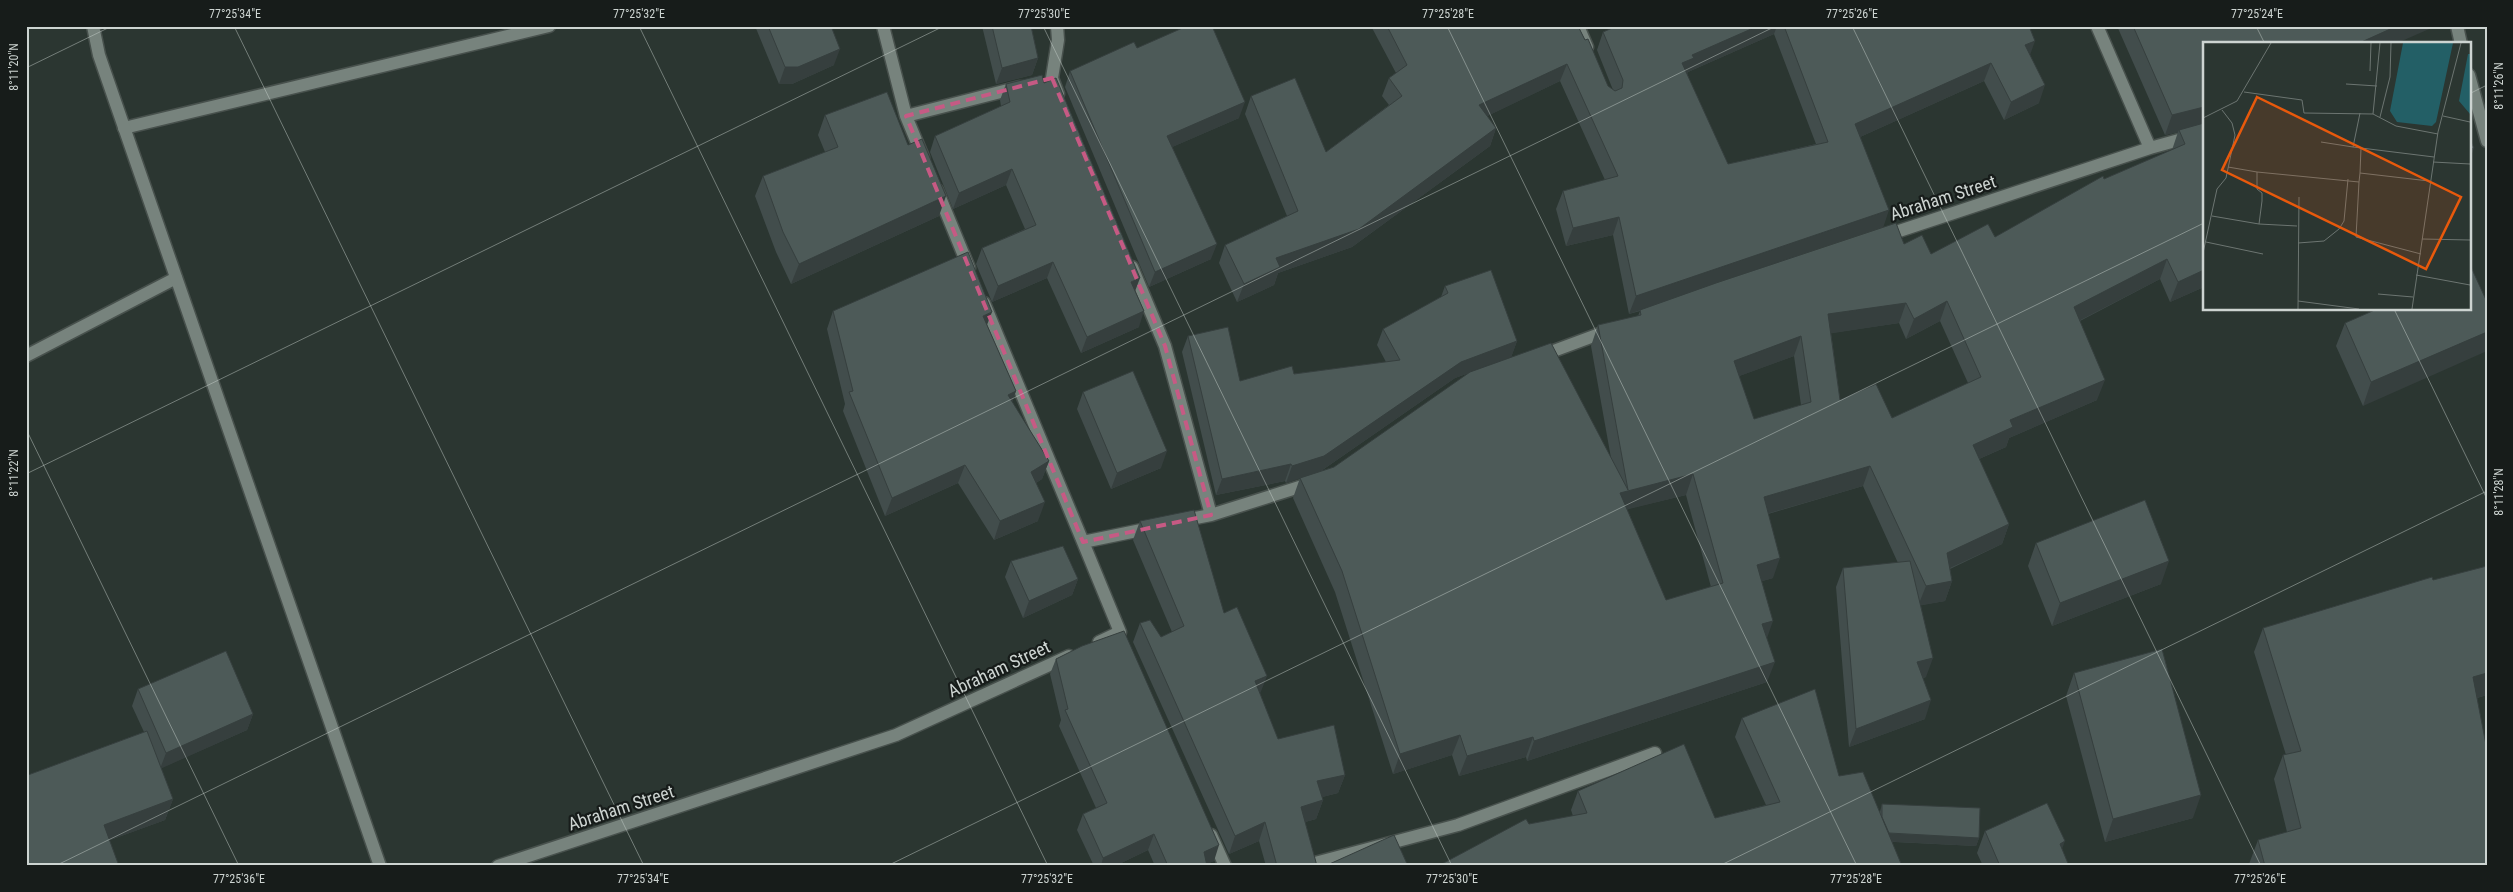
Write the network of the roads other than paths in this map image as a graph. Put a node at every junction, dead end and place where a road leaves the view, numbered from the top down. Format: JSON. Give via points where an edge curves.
{"nodes":[{"id":1,"x":93,"y":26,"type":"edge"},
{"id":2,"x":549,"y":26,"type":"edge"},
{"id":3,"x":883,"y":26,"type":"edge"},
{"id":4,"x":1057,"y":26,"type":"edge"},
{"id":5,"x":1578,"y":26,"type":"edge"},
{"id":6,"x":2097,"y":26,"type":"edge"},
{"id":7,"x":2457,"y":26,"type":"edge"},
{"id":8,"x":2461,"y":42,"type":"edge"},
{"id":9,"x":1592,"y":60,"type":"edge"},
{"id":10,"x":2470,"y":78,"type":"edge"},
{"id":11,"x":1043,"y":81,"type":"junction"},
{"id":12,"x":1063,"y":105,"type":"edge"},
{"id":13,"x":906,"y":116,"type":"junction"},
{"id":14,"x":124,"y":128,"type":"junction"},
{"id":15,"x":2203,"y":133,"type":"edge"},
{"id":16,"x":2487,"y":141,"type":"edge"},
{"id":17,"x":2150,"y":148,"type":"junction"},
{"id":18,"x":1876,"y":239,"type":"edge"},
{"id":19,"x":1128,"y":257,"type":"edge"},
{"id":20,"x":176,"y":278,"type":"junction"},
{"id":21,"x":1624,"y":325,"type":"edge"},
{"id":22,"x":26,"y":356,"type":"edge"},
{"id":23,"x":1532,"y":359,"type":"edge"},
{"id":24,"x":1322,"y":480,"type":"edge"},
{"id":25,"x":1211,"y":515,"type":"junction"},
{"id":26,"x":1083,"y":542,"type":"junction"},
{"id":27,"x":1655,"y":753,"type":"dead end"},
{"id":28,"x":1205,"y":821,"type":"edge"},
{"id":29,"x":1312,"y":865,"type":"edge"},
{"id":30,"x":380,"y":866,"type":"edge"},
{"id":31,"x":498,"y":866,"type":"edge"},
{"id":32,"x":1225,"y":866,"type":"edge"}],
"edges":[{"from":1,"to":14,"type":"street","via":[[99,55]]},
{"from":2,"to":14,"type":"street"},
{"from":3,"to":13,"type":"street","name":"Abraham Street"},
{"from":4,"to":11,"type":"street","via":[[1058,40]]},
{"from":5,"to":9,"type":"street"},
{"from":6,"to":17,"type":"street"},
{"from":7,"to":8,"type":"street"},
{"from":10,"to":16,"type":"street"},
{"from":11,"to":12,"type":"street"},
{"from":11,"to":13,"type":"street"},
{"from":13,"to":26,"type":"street","name":"Abraham Street"},
{"from":14,"to":20,"type":"street"},
{"from":15,"to":17,"type":"street","name":"Abraham Street"},
{"from":17,"to":18,"type":"street","name":"Abraham Street"},
{"from":19,"to":25,"type":"street","via":[[1165,346]]},
{"from":20,"to":22,"type":"street"},
{"from":20,"to":30,"type":"street"},
{"from":21,"to":23,"type":"street"},
{"from":24,"to":25,"type":"street"},
{"from":25,"to":26,"type":"street"},
{"from":26,"to":31,"type":"street","name":"Abraham Street","via":[[1122,636],[896,734]]},
{"from":27,"to":29,"type":"street","via":[[1458,825]]},
{"from":28,"to":32,"type":"street"}]}
